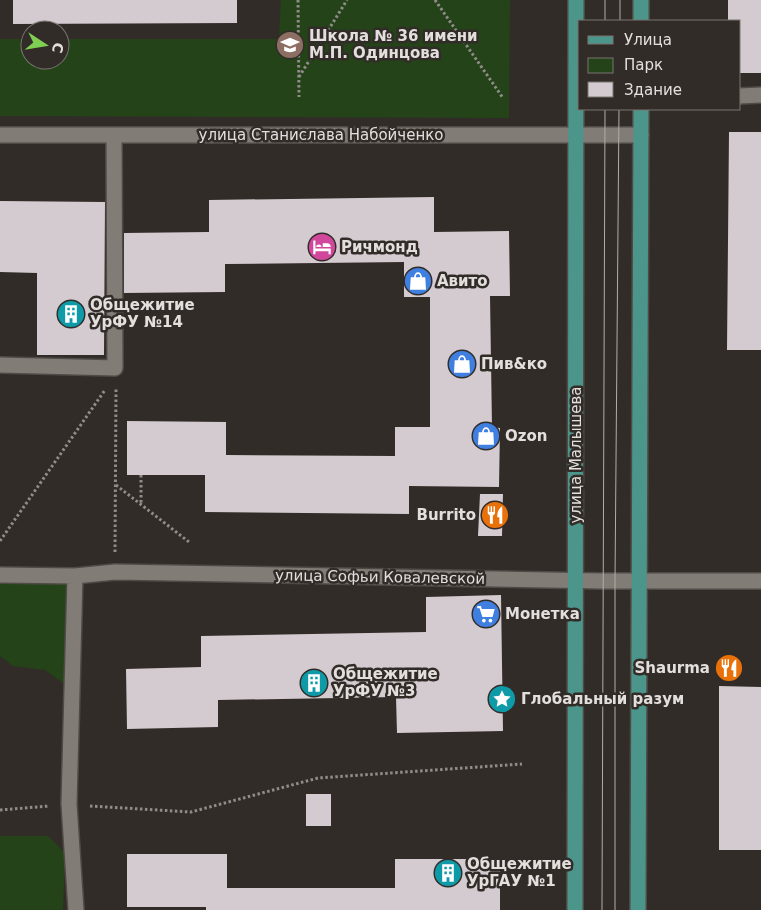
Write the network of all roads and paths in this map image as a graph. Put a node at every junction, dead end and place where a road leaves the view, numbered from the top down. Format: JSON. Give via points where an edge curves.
{"nodes":[{"id":1,"x":298,"y":0,"type":"edge"},
{"id":2,"x":347,"y":0,"type":"edge"},
{"id":3,"x":435,"y":0,"type":"edge"},
{"id":4,"x":576,"y":0,"type":"edge"},
{"id":5,"x":641,"y":0,"type":"edge"},
{"id":6,"x":641,"y":20,"type":"edge"},
{"id":7,"x":298,"y":78,"type":"junction"},
{"id":8,"x":761,"y":95,"type":"edge"},
{"id":9,"x":741,"y":96,"type":"edge"},
{"id":10,"x":299,"y":97,"type":"dead end"},
{"id":11,"x":503,"y":98,"type":"dead end"},
{"id":12,"x":641,"y":110,"type":"edge"},
{"id":13,"x":0,"y":135,"type":"edge"},
{"id":14,"x":114,"y":135,"type":"junction"},
{"id":15,"x":576,"y":135,"type":"junction"},
{"id":16,"x":641,"y":135,"type":"junction"},
{"id":17,"x":0,"y":365,"type":"edge"},
{"id":18,"x":116,"y":371,"type":"junction"},
{"id":19,"x":141,"y":475,"type":"dead end"},
{"id":20,"x":116,"y":484,"type":"junction"},
{"id":21,"x":141,"y":505,"type":"junction"},
{"id":22,"x":0,"y":541,"type":"edge"},
{"id":23,"x":189,"y":542,"type":"dead end"},
{"id":24,"x":115,"y":572,"type":"junction"},
{"id":25,"x":0,"y":575,"type":"edge"},
{"id":26,"x":76,"y":576,"type":"junction"},
{"id":27,"x":576,"y":580,"type":"junction"},
{"id":28,"x":639,"y":580,"type":"junction"},
{"id":29,"x":761,"y":581,"type":"edge"},
{"id":30,"x":522,"y":764,"type":"dead end"},
{"id":31,"x":69,"y":804,"type":"junction"},
{"id":32,"x":0,"y":810,"type":"edge"},
{"id":33,"x":76,"y":910,"type":"edge"},
{"id":34,"x":575,"y":910,"type":"edge"},
{"id":35,"x":638,"y":910,"type":"edge"}],
"edges":[{"from":1,"to":7,"type":"path"},
{"from":2,"to":7,"type":"path"},
{"from":3,"to":11,"type":"path"},
{"from":4,"to":15,"type":"main road","name":"улица Малышева"},
{"from":5,"to":6,"type":"main road"},
{"from":7,"to":10,"type":"path"},
{"from":8,"to":9,"type":"street"},
{"from":12,"to":16,"type":"main road"},
{"from":13,"to":14,"type":"street","name":"улица Станислава Набойченко"},
{"from":14,"to":15,"type":"street","name":"улица Станислава Набойченко"},
{"from":14,"to":18,"type":"street"},
{"from":15,"to":16,"type":"street","name":"улица Станислава Набойченко"},
{"from":15,"to":27,"type":"main road","name":"улица Малышева"},
{"from":16,"to":28,"type":"main road"},
{"from":17,"to":18,"type":"street"},
{"from":18,"to":20,"type":"path"},
{"from":18,"to":22,"type":"path"},
{"from":19,"to":21,"type":"path"},
{"from":20,"to":21,"type":"path"},
{"from":20,"to":24,"type":"path"},
{"from":21,"to":23,"type":"path"},
{"from":24,"to":26,"type":"street","name":"улица Софьи Ковалевской"},
{"from":24,"to":27,"type":"street","name":"улица Софьи Ковалевской"},
{"from":25,"to":26,"type":"street","name":"улица Софьи Ковалевской"},
{"from":26,"to":31,"type":"street"},
{"from":27,"to":28,"type":"street","name":"улица Софьи Ковалевской"},
{"from":27,"to":34,"type":"main road","name":"улица Малышева"},
{"from":28,"to":29,"type":"street","name":"улица Софьи Ковалевской"},
{"from":28,"to":35,"type":"main road"},
{"from":30,"to":31,"type":"path","via":[[318,778],[192,812]]},
{"from":31,"to":32,"type":"path"},
{"from":31,"to":33,"type":"street"}]}
